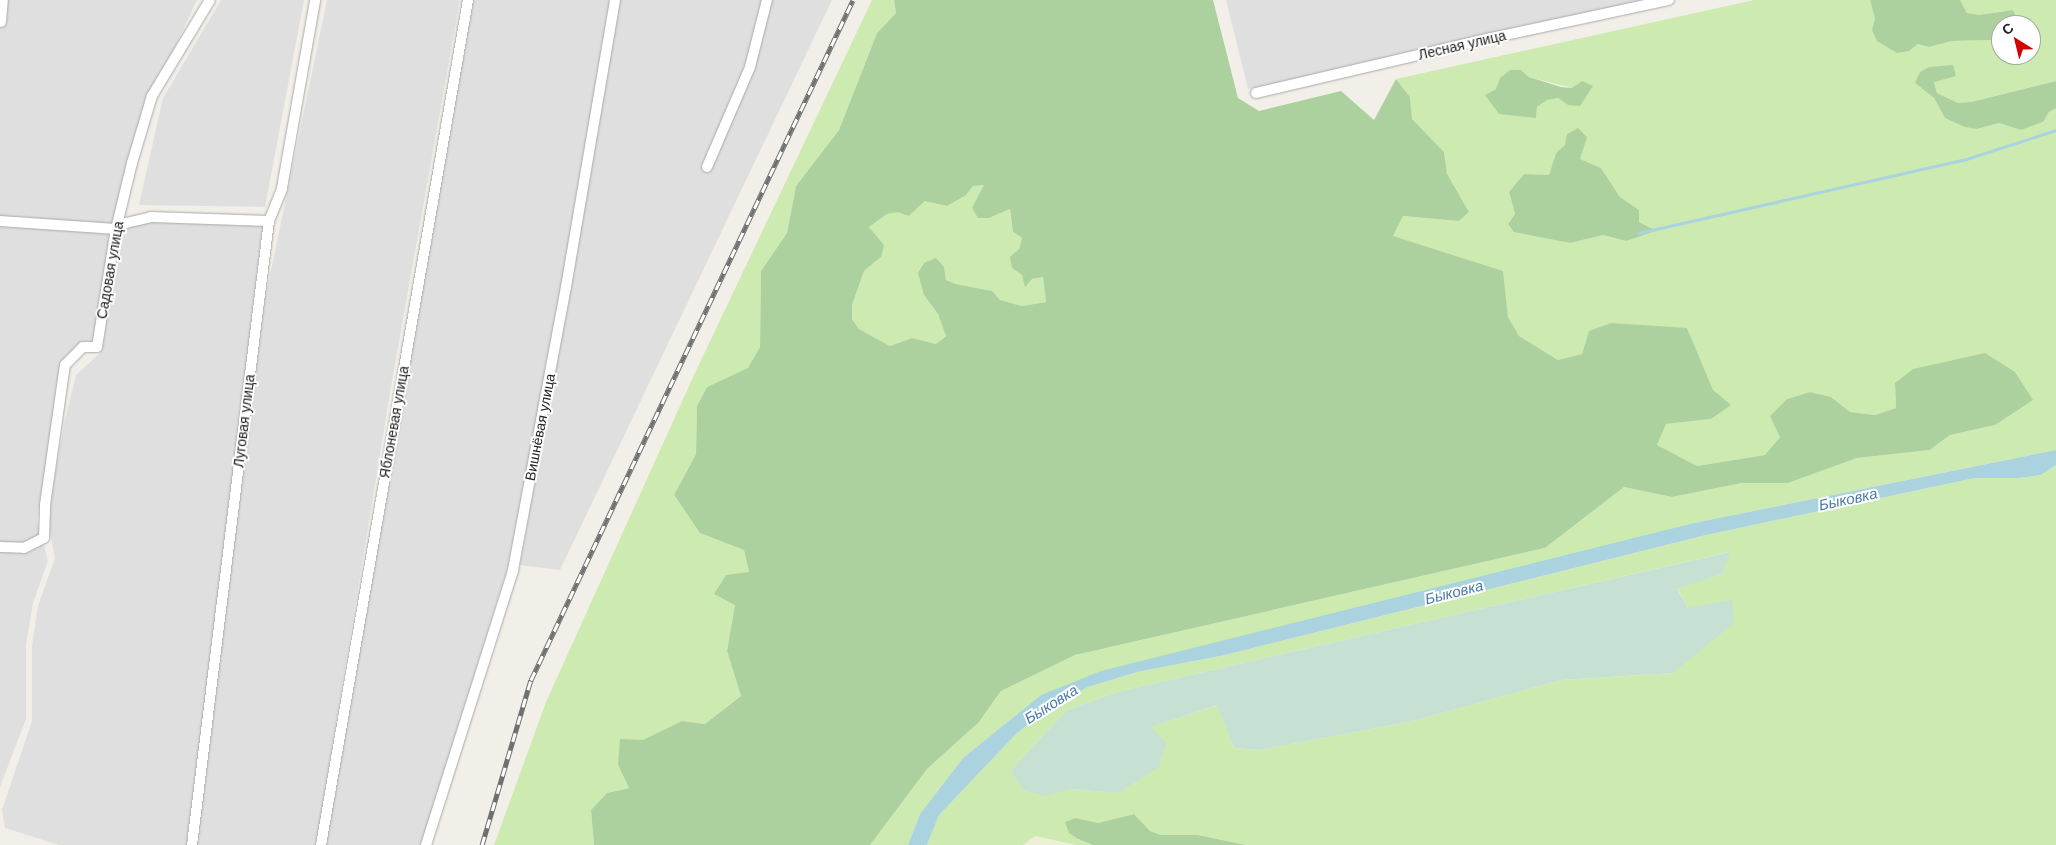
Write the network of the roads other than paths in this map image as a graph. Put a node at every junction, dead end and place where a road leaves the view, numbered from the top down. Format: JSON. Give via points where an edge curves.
{"nodes":[{"id":1,"x":2,"y":0,"type":"edge"},
{"id":2,"x":210,"y":0,"type":"edge"},
{"id":3,"x":315,"y":0,"type":"edge"},
{"id":4,"x":468,"y":0,"type":"edge"},
{"id":5,"x":615,"y":0,"type":"edge"},
{"id":6,"x":767,"y":0,"type":"edge"},
{"id":7,"x":1669,"y":0,"type":"edge"},
{"id":8,"x":0,"y":21,"type":"edge"},
{"id":9,"x":1256,"y":93,"type":"dead end"},
{"id":10,"x":707,"y":166,"type":"dead end"},
{"id":11,"x":0,"y":221,"type":"edge"},
{"id":12,"x":269,"y":222,"type":"junction"},
{"id":13,"x":116,"y":229,"type":"junction"},
{"id":14,"x":0,"y":547,"type":"edge"},
{"id":15,"x":192,"y":845,"type":"edge"},
{"id":16,"x":320,"y":845,"type":"edge"},
{"id":17,"x":426,"y":845,"type":"edge"}],
"edges":[{"from":1,"to":8,"type":"street"},
{"from":2,"to":13,"type":"street","name":"Садовая улица","via":[[152,96]]},
{"from":3,"to":12,"type":"street","name":"Луговая улица","via":[[282,188]]},
{"from":4,"to":16,"type":"street","name":"Яблоневая улица"},
{"from":5,"to":17,"type":"street","name":"Вишнёвая улица","via":[[514,570]]},
{"from":6,"to":10,"type":"street","via":[[750,67]]},
{"from":7,"to":9,"type":"street","name":"Лесная улица"},
{"from":11,"to":13,"type":"street"},
{"from":12,"to":13,"type":"street","via":[[151,217]]},
{"from":12,"to":15,"type":"street","name":"Луговая улица"},
{"from":13,"to":14,"type":"street","name":"Садовая улица","via":[[97,346],[83,347],[64,371],[45,505],[44,538],[24,548]]}]}
